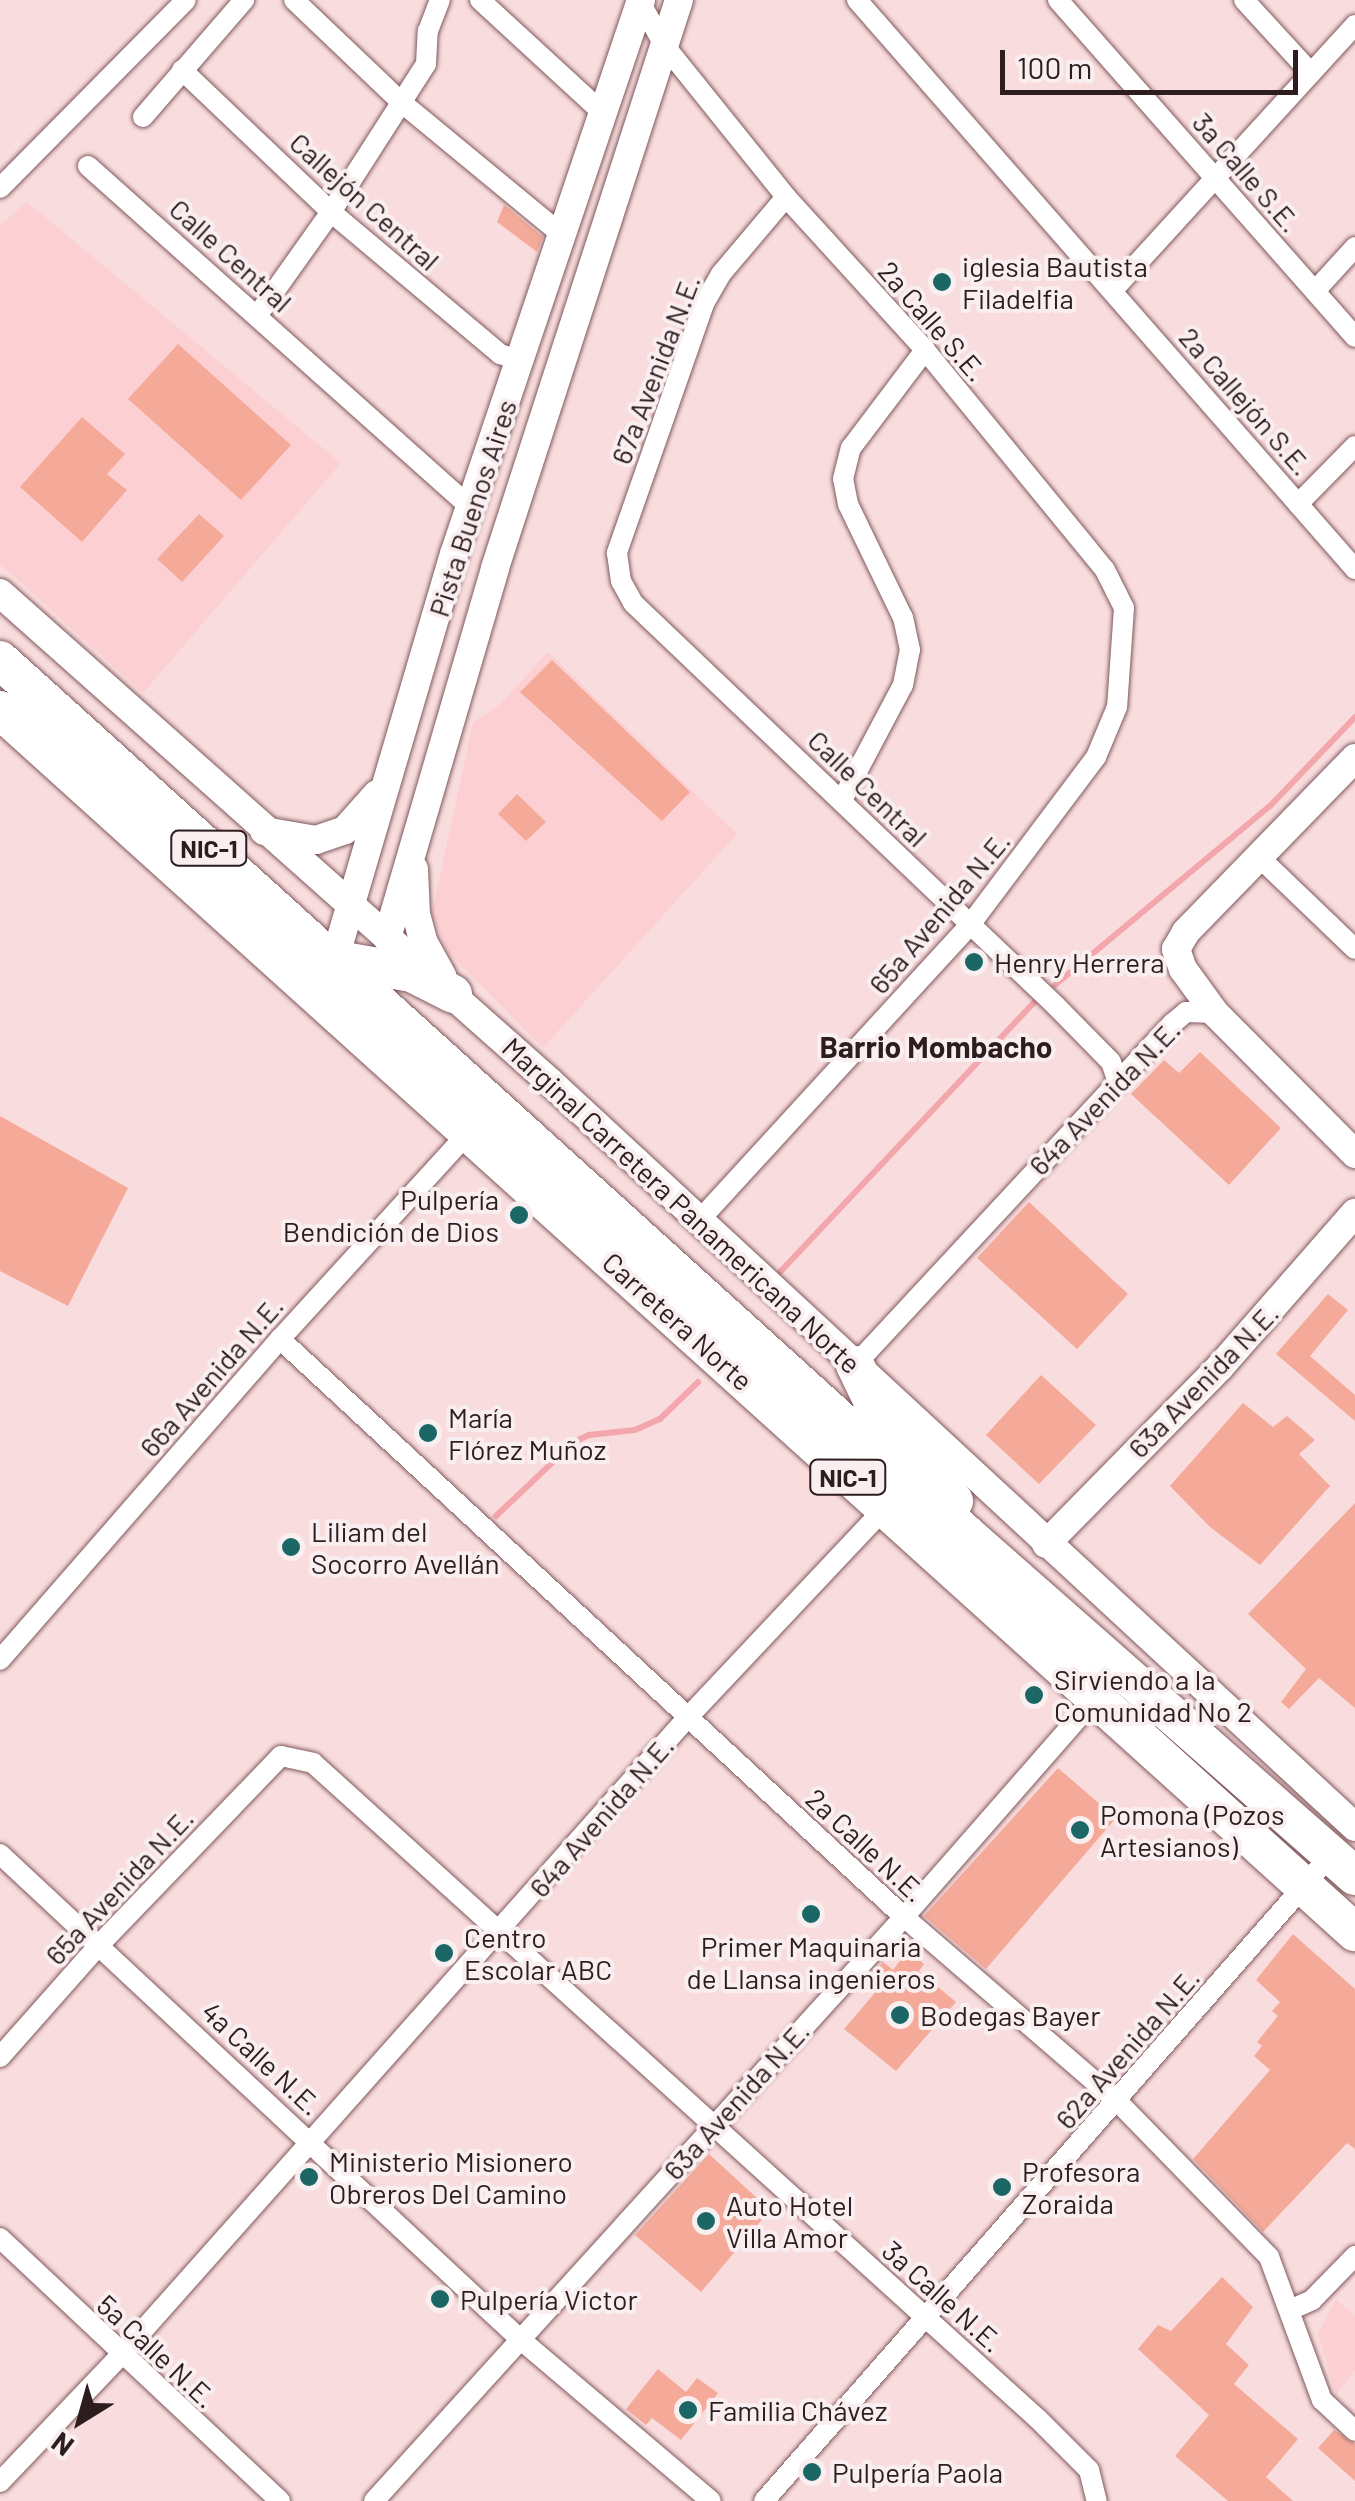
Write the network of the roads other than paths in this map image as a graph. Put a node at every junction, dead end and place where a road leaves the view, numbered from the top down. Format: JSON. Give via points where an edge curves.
{"nodes":[{"id":1,"x":186,"y":0,"type":"edge"},
{"id":2,"x":294,"y":0,"type":"edge"},
{"id":3,"x":440,"y":0,"type":"edge"},
{"id":4,"x":480,"y":0,"type":"edge"},
{"id":5,"x":640,"y":0,"type":"edge"},
{"id":6,"x":679,"y":0,"type":"edge"},
{"id":7,"x":857,"y":0,"type":"edge"},
{"id":8,"x":1058,"y":0,"type":"edge"},
{"id":9,"x":1244,"y":0,"type":"edge"},
{"id":10,"x":241,"y":1,"type":"edge"},
{"id":11,"x":1355,"y":26,"type":"edge"},
{"id":12,"x":664,"y":45,"type":"junction"},
{"id":13,"x":182,"y":70,"type":"junction"},
{"id":14,"x":1311,"y":73,"type":"junction"},
{"id":15,"x":401,"y":102,"type":"junction"},
{"id":16,"x":602,"y":112,"type":"junction"},
{"id":17,"x":143,"y":118,"type":"dead end"},
{"id":18,"x":88,"y":166,"type":"dead end"},
{"id":19,"x":4,"y":175,"type":"edge"},
{"id":20,"x":1216,"y":178,"type":"junction"},
{"id":21,"x":786,"y":197,"type":"junction"},
{"id":22,"x":331,"y":212,"type":"junction"},
{"id":23,"x":562,"y":234,"type":"junction"},
{"id":24,"x":1355,"y":247,"type":"edge"},
{"id":25,"x":1113,"y":290,"type":"junction"},
{"id":26,"x":1315,"y":291,"type":"junction"},
{"id":27,"x":256,"y":316,"type":"junction"},
{"id":28,"x":1355,"y":336,"type":"edge"},
{"id":29,"x":925,"y":350,"type":"junction"},
{"id":30,"x":521,"y":360,"type":"junction"},
{"id":31,"x":1355,"y":446,"type":"edge"},
{"id":32,"x":1298,"y":504,"type":"junction"},
{"id":33,"x":470,"y":506,"type":"junction"},
{"id":34,"x":1355,"y":569,"type":"edge"},
{"id":35,"x":621,"y":581,"type":"joint"},
{"id":36,"x":0,"y":593,"type":"edge"},
{"id":37,"x":1123,"y":650,"type":"joint"},
{"id":38,"x":0,"y":660,"type":"edge"},
{"id":39,"x":410,"y":703,"type":"junction"},
{"id":40,"x":0,"y":710,"type":"edge"},
{"id":41,"x":452,"y":716,"type":"junction"},
{"id":42,"x":46,"y":750,"type":"junction"},
{"id":43,"x":1353,"y":765,"type":"edge"},
{"id":44,"x":392,"y":768,"type":"junction"},
{"id":45,"x":842,"y":800,"type":"junction"},
{"id":46,"x":263,"y":831,"type":"junction"},
{"id":47,"x":415,"y":842,"type":"junction"},
{"id":48,"x":1258,"y":856,"type":"junction"},
{"id":49,"x":350,"y":908,"type":"junction"},
{"id":50,"x":969,"y":926,"type":"junction"},
{"id":51,"x":387,"y":938,"type":"junction"},
{"id":52,"x":1355,"y":949,"type":"edge"},
{"id":53,"x":334,"y":961,"type":"junction"},
{"id":54,"x":453,"y":994,"type":"junction"},
{"id":55,"x":1215,"y":1013,"type":"junction"},
{"id":56,"x":342,"y":1020,"type":"junction"},
{"id":57,"x":1117,"y":1079,"type":"junction"},
{"id":58,"x":468,"y":1133,"type":"junction"},
{"id":59,"x":1355,"y":1154,"type":"edge"},
{"id":60,"x":1355,"y":1214,"type":"edge"},
{"id":61,"x":700,"y":1220,"type":"junction"},
{"id":62,"x":280,"y":1339,"type":"junction"},
{"id":63,"x":854,"y":1365,"type":"junction"},
{"id":64,"x":883,"y":1510,"type":"junction"},
{"id":65,"x":964,"y":1532,"type":"junction"},
{"id":66,"x":1046,"y":1544,"type":"junction"},
{"id":67,"x":0,"y":1660,"type":"edge"},
{"id":68,"x":1096,"y":1698,"type":"junction"},
{"id":69,"x":688,"y":1717,"type":"junction"},
{"id":70,"x":282,"y":1756,"type":"joint"},
{"id":71,"x":1347,"y":1853,"type":"edge"},
{"id":72,"x":3,"y":1857,"type":"edge"},
{"id":73,"x":1304,"y":1886,"type":"junction"},
{"id":74,"x":904,"y":1917,"type":"junction"},
{"id":75,"x":500,"y":1931,"type":"junction"},
{"id":76,"x":1355,"y":1932,"type":"edge"},
{"id":77,"x":100,"y":1944,"type":"junction"},
{"id":78,"x":0,"y":2057,"type":"edge"},
{"id":79,"x":1118,"y":2100,"type":"junction"},
{"id":80,"x":714,"y":2124,"type":"junction"},
{"id":81,"x":310,"y":2141,"type":"junction"},
{"id":82,"x":0,"y":2238,"type":"edge"},
{"id":83,"x":1355,"y":2256,"type":"edge"},
{"id":84,"x":1292,"y":2309,"type":"junction"},
{"id":85,"x":924,"y":2317,"type":"junction"},
{"id":86,"x":520,"y":2339,"type":"junction"},
{"id":87,"x":121,"y":2355,"type":"junction"},
{"id":88,"x":1355,"y":2431,"type":"edge"},
{"id":89,"x":0,"y":2482,"type":"edge"},
{"id":90,"x":280,"y":2501,"type":"edge"},
{"id":91,"x":374,"y":2501,"type":"edge"},
{"id":92,"x":711,"y":2501,"type":"edge"},
{"id":93,"x":764,"y":2501,"type":"edge"},
{"id":94,"x":1097,"y":2501,"type":"edge"}],
"edges":[{"from":1,"to":19,"type":"street"},
{"from":2,"to":15,"type":"street"},
{"from":3,"to":15,"type":"street","via":[[428,31],[426,64]]},
{"from":4,"to":16,"type":"street"},
{"from":5,"to":12,"type":"street","name":"2a Calle S.E."},
{"from":5,"to":16,"type":"street","name":"Pista Buenos Aires"},
{"from":6,"to":12,"type":"street","name":"Pista Buenos Aires"},
{"from":7,"to":25,"type":"street","name":"2a Callejón S.E."},
{"from":8,"to":20,"type":"street","name":"3a Calle S.E."},
{"from":9,"to":14,"type":"street"},
{"from":10,"to":13,"type":"street"},
{"from":11,"to":14,"type":"street"},
{"from":12,"to":21,"type":"street","name":"2a Calle S.E."},
{"from":12,"to":41,"type":"street","name":"Pista Buenos Aires"},
{"from":13,"to":17,"type":"street"},
{"from":13,"to":22,"type":"street","name":"Callejón Central"},
{"from":14,"to":20,"type":"street"},
{"from":15,"to":22,"type":"street"},
{"from":15,"to":23,"type":"street"},
{"from":16,"to":23,"type":"street","name":"Pista Buenos Aires"},
{"from":18,"to":27,"type":"street","name":"Calle Central"},
{"from":20,"to":25,"type":"street"},
{"from":20,"to":26,"type":"street","name":"3a Calle S.E."},
{"from":21,"to":29,"type":"street","name":"2a Calle S.E."},
{"from":21,"to":35,"type":"street","name":"67a Avenida N.E.","via":[[704,304],[617,553]]},
{"from":22,"to":27,"type":"street"},
{"from":22,"to":30,"type":"street","name":"Callejón Central","via":[[500,354]]},
{"from":23,"to":30,"type":"street","name":"Pista Buenos Aires"},
{"from":24,"to":26,"type":"street"},
{"from":25,"to":32,"type":"street","name":"2a Callejón S.E."},
{"from":26,"to":28,"type":"street","name":"3a Calle S.E."},
{"from":27,"to":33,"type":"street","name":"Calle Central"},
{"from":29,"to":37,"type":"street","name":"2a Calle S.E.","via":[[1105,570],[1124,608]]},
{"from":29,"to":45,"type":"street","via":[[851,448],[842,479],[903,618],[910,650],[902,685]]},
{"from":30,"to":33,"type":"street","name":"Pista Buenos Aires"},
{"from":31,"to":32,"type":"street"},
{"from":32,"to":34,"type":"street","name":"2a Callejón S.E."},
{"from":33,"to":39,"type":"street","name":"Pista Buenos Aires"},
{"from":35,"to":45,"type":"street","name":"Calle Central","via":[[634,603]]},
{"from":36,"to":46,"type":"street","name":"Marginal Carretera Panamericana Norte"},
{"from":37,"to":50,"type":"street","name":"65a Avenida N.E.","via":[[1118,707],[1096,757]]},
{"from":38,"to":53,"type":"highway","name":"Carretera Norte","number":"NIC-1"},
{"from":39,"to":41,"type":"street"},
{"from":39,"to":44,"type":"street","name":"Pista Buenos Aires"},
{"from":40,"to":42,"type":"highway","name":"Carretera Norte","number":"NIC-1"},
{"from":41,"to":47,"type":"street","name":"Pista Buenos Aires"},
{"from":42,"to":53,"type":"highway","via":[[143,806],[305,949]]},
{"from":42,"to":56,"type":"highway","name":"Carretera Norte","number":"NIC-1"},
{"from":43,"to":48,"type":"street","name":"64a Avenida N.E."},
{"from":44,"to":46,"type":"street","via":[[370,807],[345,830],[316,840]]},
{"from":44,"to":49,"type":"street","name":"Pista Buenos Aires"},
{"from":45,"to":50,"type":"street","name":"Calle Central"},
{"from":46,"to":49,"type":"street","name":"Marginal Carretera Panamericana Norte"},
{"from":47,"to":51,"type":"street","name":"Pista Buenos Aires"},
{"from":47,"to":54,"type":"street","via":[[416,914]]},
{"from":48,"to":52,"type":"street"},
{"from":48,"to":55,"type":"street","name":"64a Avenida N.E.","via":[[1176,949],[1182,969]]},
{"from":49,"to":51,"type":"street","name":"Marginal Carretera Panamericana Norte"},
{"from":49,"to":53,"type":"street","name":"Pista Buenos Aires"},
{"from":50,"to":57,"type":"street","name":"Calle Central","via":[[1111,1062]]},
{"from":50,"to":61,"type":"street","name":"65a Avenida N.E."},
{"from":51,"to":53,"type":"highway","via":[[356,958]]},
{"from":51,"to":54,"type":"street","name":"Marginal Carretera Panamericana Norte"},
{"from":53,"to":54,"type":"highway","via":[[397,968]]},
{"from":53,"to":56,"type":"street","name":"Pista Buenos Aires","via":[[329,979]]},
{"from":53,"to":65,"type":"highway","name":"Carretera Norte","number":"NIC-1"},
{"from":54,"to":61,"type":"street","name":"Marginal Carretera Panamericana Norte"},
{"from":55,"to":57,"type":"street","name":"64a Avenida N.E.","via":[[1186,1012]]},
{"from":55,"to":59,"type":"street"},
{"from":56,"to":58,"type":"highway","name":"Carretera Norte","number":"NIC-1"},
{"from":57,"to":63,"type":"street","name":"64a Avenida N.E."},
{"from":58,"to":62,"type":"street","name":"66a Avenida N.E."},
{"from":58,"to":64,"type":"highway","name":"Carretera Norte","number":"NIC-1"},
{"from":60,"to":66,"type":"street","name":"63a Avenida N.E.","via":[[1220,1367]]},
{"from":61,"to":63,"type":"street","name":"Marginal Carretera Panamericana Norte"},
{"from":62,"to":67,"type":"street","name":"66a Avenida N.E."},
{"from":62,"to":69,"type":"street","name":"2a Calle N.E."},
{"from":63,"to":65,"type":"highway","via":[[873,1402],[952,1494]]},
{"from":63,"to":66,"type":"street","name":"Marginal Carretera Panamericana Norte"},
{"from":64,"to":68,"type":"highway","name":"Carretera Norte","number":"NIC-1"},
{"from":64,"to":69,"type":"street","name":"64a Avenida N.E."},
{"from":65,"to":71,"type":"highway","name":"Carretera Norte","number":"NIC-1"},
{"from":66,"to":71,"type":"street","name":"Marginal Carretera Panamericana Norte"},
{"from":68,"to":73,"type":"highway","name":"Carretera Norte","number":"NIC-1"},
{"from":68,"to":74,"type":"street","name":"63a Avenida N.E."},
{"from":69,"to":74,"type":"street","name":"2a Calle N.E."},
{"from":69,"to":75,"type":"street","name":"64a Avenida N.E."},
{"from":70,"to":75,"type":"street","name":"3a Calle N.E.","via":[[313,1763]]},
{"from":70,"to":77,"type":"street","name":"65a Avenida N.E."},
{"from":71,"to":73,"type":"street","name":"62a Avenida N.E."},
{"from":72,"to":77,"type":"street","name":"4a Calle N.E."},
{"from":73,"to":76,"type":"highway","name":"Carretera Norte","number":"NIC-1"},
{"from":73,"to":79,"type":"street","name":"62a Avenida N.E."},
{"from":74,"to":79,"type":"street","name":"2a Calle N.E."},
{"from":74,"to":80,"type":"street","name":"63a Avenida N.E."},
{"from":75,"to":80,"type":"street","name":"3a Calle N.E."},
{"from":75,"to":81,"type":"street","name":"64a Avenida N.E."},
{"from":77,"to":78,"type":"street","name":"65a Avenida N.E."},
{"from":77,"to":81,"type":"street","name":"4a Calle N.E."},
{"from":79,"to":84,"type":"street","name":"2a Calle N.E.","via":[[1270,2257]]},
{"from":79,"to":85,"type":"street","name":"62a Avenida N.E."},
{"from":80,"to":85,"type":"street","name":"3a Calle N.E."},
{"from":80,"to":86,"type":"street","name":"63a Avenida N.E."},
{"from":81,"to":86,"type":"street","name":"4a Calle N.E."},
{"from":81,"to":87,"type":"street","name":"64a Avenida N.E."},
{"from":82,"to":87,"type":"street","name":"5a Calle N.E."},
{"from":83,"to":84,"type":"street","via":[[1312,2300]]},
{"from":84,"to":88,"type":"street","name":"2a Calle N.E.","via":[[1322,2400]]},
{"from":85,"to":93,"type":"street","name":"62a Avenida N.E."},
{"from":85,"to":94,"type":"street","name":"3a Calle N.E.","via":[[1089,2470]]},
{"from":86,"to":91,"type":"street","name":"63a Avenida N.E."},
{"from":86,"to":92,"type":"street","name":"4a Calle N.E."},
{"from":87,"to":89,"type":"street","name":"64a Avenida N.E."},
{"from":87,"to":90,"type":"street","name":"5a Calle N.E."}]}
